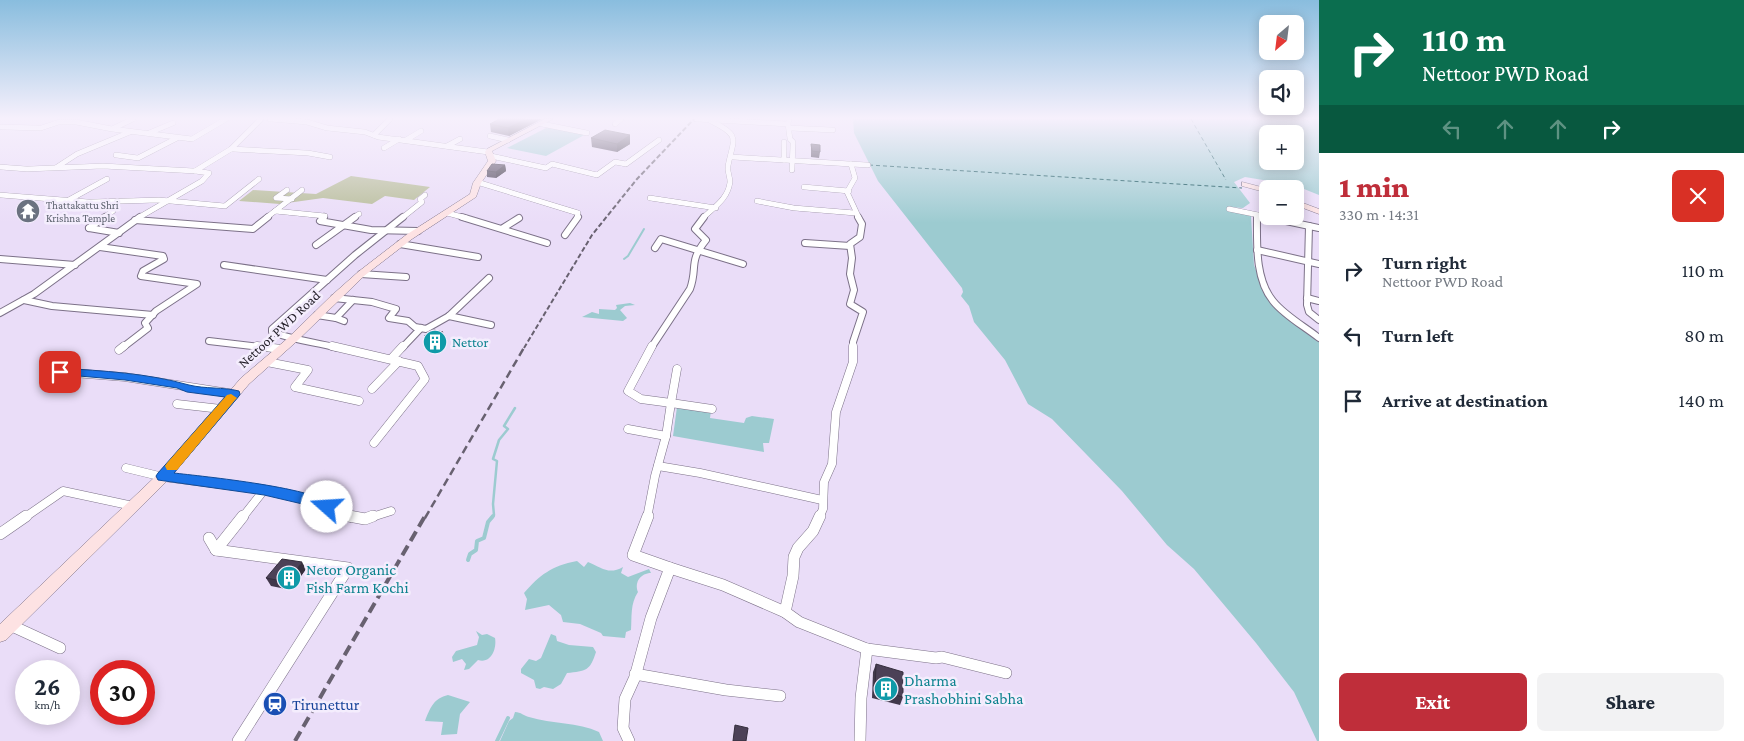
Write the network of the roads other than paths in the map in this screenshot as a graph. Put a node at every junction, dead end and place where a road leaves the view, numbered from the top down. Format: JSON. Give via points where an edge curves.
{"nodes":[{"id":1,"x":80,"y":154,"type":"edge"},
{"id":2,"x":147,"y":154,"type":"edge"},
{"id":3,"x":224,"y":154,"type":"edge"},
{"id":4,"x":304,"y":154,"type":"edge"},
{"id":5,"x":489,"y":154,"type":"joint"},
{"id":6,"x":640,"y":154,"type":"edge"},
{"id":7,"x":732,"y":154,"type":"edge"},
{"id":8,"x":784,"y":154,"type":"edge"},
{"id":9,"x":793,"y":154,"type":"edge"},
{"id":10,"x":116,"y":155,"type":"dead end"},
{"id":11,"x":330,"y":157,"type":"dead end"},
{"id":12,"x":732,"y":158,"type":"junction"},
{"id":13,"x":784,"y":160,"type":"junction"},
{"id":14,"x":793,"y":161,"type":"junction"},
{"id":15,"x":851,"y":164,"type":"junction"},
{"id":16,"x":868,"y":164,"type":"dead end"},
{"id":17,"x":0,"y":167,"type":"edge"},
{"id":18,"x":55,"y":168,"type":"junction"},
{"id":19,"x":792,"y":170,"type":"dead end"},
{"id":20,"x":195,"y":172,"type":"junction"},
{"id":21,"x":107,"y":179,"type":"dead end"},
{"id":22,"x":259,"y":179,"type":"dead end"},
{"id":23,"x":477,"y":182,"type":"junction"},
{"id":24,"x":1245,"y":184,"type":"dead end"},
{"id":25,"x":804,"y":187,"type":"dead end"},
{"id":26,"x":1259,"y":188,"type":"edge"},
{"id":27,"x":287,"y":190,"type":"dead end"},
{"id":28,"x":302,"y":190,"type":"dead end"},
{"id":29,"x":848,"y":191,"type":"junction"},
{"id":30,"x":425,"y":195,"type":"dead end"},
{"id":31,"x":0,"y":196,"type":"edge"},
{"id":32,"x":650,"y":198,"type":"dead end"},
{"id":33,"x":292,"y":199,"type":"junction"},
{"id":34,"x":67,"y":201,"type":"junction"},
{"id":35,"x":166,"y":201,"type":"junction"},
{"id":36,"x":757,"y":201,"type":"dead end"},
{"id":37,"x":1304,"y":206,"type":"edge"},
{"id":38,"x":716,"y":208,"type":"junction"},
{"id":39,"x":1230,"y":209,"type":"dead end"},
{"id":40,"x":113,"y":211,"type":"dead end"},
{"id":41,"x":275,"y":211,"type":"junction"},
{"id":42,"x":855,"y":212,"type":"junction"},
{"id":43,"x":1319,"y":212,"type":"edge"},
{"id":44,"x":447,"y":213,"type":"junction"},
{"id":45,"x":360,"y":214,"type":"dead end"},
{"id":46,"x":1257,"y":215,"type":"junction"},
{"id":47,"x":519,"y":218,"type":"dead end"},
{"id":48,"x":135,"y":220,"type":"junction"},
{"id":49,"x":343,"y":225,"type":"junction"},
{"id":50,"x":1309,"y":226,"type":"junction"},
{"id":51,"x":503,"y":228,"type":"junction"},
{"id":52,"x":1319,"y":228,"type":"edge"},
{"id":53,"x":386,"y":231,"type":"junction"},
{"id":54,"x":418,"y":231,"type":"junction"},
{"id":55,"x":119,"y":233,"type":"junction"},
{"id":56,"x":564,"y":235,"type":"dead end"},
{"id":57,"x":547,"y":243,"type":"dead end"},
{"id":58,"x":805,"y":243,"type":"dead end"},
{"id":59,"x":400,"y":244,"type":"junction"},
{"id":60,"x":316,"y":245,"type":"dead end"},
{"id":61,"x":850,"y":246,"type":"junction"},
{"id":62,"x":100,"y":247,"type":"junction"},
{"id":63,"x":655,"y":248,"type":"dead end"},
{"id":64,"x":698,"y":250,"type":"junction"},
{"id":65,"x":1257,"y":250,"type":"junction"},
{"id":66,"x":478,"y":257,"type":"dead end"},
{"id":67,"x":0,"y":259,"type":"edge"},
{"id":68,"x":1308,"y":261,"type":"junction"},
{"id":69,"x":224,"y":264,"type":"dead end"},
{"id":70,"x":743,"y":264,"type":"dead end"},
{"id":71,"x":1319,"y":264,"type":"edge"},
{"id":72,"x":75,"y":265,"type":"junction"},
{"id":73,"x":361,"y":274,"type":"junction"},
{"id":74,"x":406,"y":277,"type":"dead end"},
{"id":75,"x":488,"y":278,"type":"dead end"},
{"id":76,"x":326,"y":280,"type":"junction"},
{"id":77,"x":334,"y":298,"type":"junction"},
{"id":78,"x":1307,"y":298,"type":"junction"},
{"id":79,"x":24,"y":300,"type":"junction"},
{"id":80,"x":353,"y":300,"type":"junction"},
{"id":81,"x":1319,"y":300,"type":"edge"},
{"id":82,"x":0,"y":313,"type":"edge"},
{"id":83,"x":153,"y":315,"type":"junction"},
{"id":84,"x":317,"y":315,"type":"junction"},
{"id":85,"x":449,"y":316,"type":"junction"},
{"id":86,"x":336,"y":318,"type":"junction"},
{"id":87,"x":1319,"y":320,"type":"edge"},
{"id":88,"x":344,"y":321,"type":"dead end"},
{"id":89,"x":491,"y":325,"type":"dead end"},
{"id":90,"x":421,"y":328,"type":"junction"},
{"id":91,"x":1319,"y":338,"type":"edge"},
{"id":92,"x":292,"y":340,"type":"junction"},
{"id":93,"x":209,"y":341,"type":"dead end"},
{"id":94,"x":281,"y":349,"type":"junction"},
{"id":95,"x":119,"y":350,"type":"dead end"},
{"id":96,"x":395,"y":360,"type":"junction"},
{"id":97,"x":267,"y":362,"type":"junction"},
{"id":98,"x":677,"y":368,"type":"dead end"},
{"id":99,"x":49,"y":371,"type":"dead end"},
{"id":100,"x":372,"y":389,"type":"dead end"},
{"id":101,"x":234,"y":394,"type":"junction"},
{"id":102,"x":359,"y":401,"type":"dead end"},
{"id":103,"x":671,"y":403,"type":"junction"},
{"id":104,"x":177,"y":404,"type":"dead end"},
{"id":105,"x":221,"y":409,"type":"junction"},
{"id":106,"x":712,"y":409,"type":"dead end"},
{"id":107,"x":628,"y":429,"type":"dead end"},
{"id":108,"x":666,"y":436,"type":"junction"},
{"id":109,"x":374,"y":443,"type":"dead end"},
{"id":110,"x":658,"y":466,"type":"junction"},
{"id":111,"x":126,"y":468,"type":"dead end"},
{"id":112,"x":163,"y":476,"type":"junction"},
{"id":113,"x":264,"y":490,"type":"junction"},
{"id":114,"x":822,"y":500,"type":"junction"},
{"id":115,"x":133,"y":506,"type":"junction"},
{"id":116,"x":391,"y":510,"type":"dead end"},
{"id":117,"x":0,"y":534,"type":"edge"},
{"id":118,"x":209,"y":538,"type":"dead end"},
{"id":119,"x":216,"y":550,"type":"junction"},
{"id":120,"x":670,"y":568,"type":"junction"},
{"id":121,"x":784,"y":612,"type":"junction"},
{"id":122,"x":10,"y":625,"type":"junction"},
{"id":123,"x":0,"y":635,"type":"edge"},
{"id":124,"x":60,"y":648,"type":"dead end"},
{"id":125,"x":867,"y":649,"type":"junction"},
{"id":126,"x":1006,"y":673,"type":"dead end"},
{"id":127,"x":635,"y":674,"type":"junction"},
{"id":128,"x":780,"y":696,"type":"dead end"},
{"id":129,"x":238,"y":741,"type":"edge"},
{"id":130,"x":629,"y":741,"type":"edge"},
{"id":131,"x":860,"y":741,"type":"edge"}],
"edges":[{"from":1,"to":18,"type":"street"},
{"from":2,"to":10,"type":"street","via":[[138,158]]},
{"from":3,"to":20,"type":"street"},
{"from":4,"to":11,"type":"street"},
{"from":5,"to":6,"type":"street","via":[[546,168],[552,164],[597,175],[615,162],[626,164]]},
{"from":5,"to":23,"type":"street","name":"Nettoor PWD Road","via":[[492,161]]},
{"from":7,"to":12,"type":"street"},
{"from":8,"to":13,"type":"street"},
{"from":9,"to":14,"type":"street"},
{"from":12,"to":13,"type":"street"},
{"from":12,"to":38,"type":"street","via":[[726,170],[729,190]]},
{"from":13,"to":14,"type":"street"},
{"from":14,"to":15,"type":"street"},
{"from":14,"to":19,"type":"street"},
{"from":15,"to":16,"type":"street"},
{"from":15,"to":29,"type":"street","via":[[856,176]]},
{"from":17,"to":18,"type":"street","via":[[14,170]]},
{"from":18,"to":20,"type":"street","via":[[114,167]]},
{"from":20,"to":35,"type":"street","via":[[209,173],[194,187]]},
{"from":21,"to":34,"type":"street"},
{"from":22,"to":35,"type":"street","via":[[225,206]]},
{"from":23,"to":44,"type":"street","name":"Nettoor PWD Road","via":[[473,195]]},
{"from":23,"to":56,"type":"street","via":[[578,213]]},
{"from":24,"to":26,"type":"street"},
{"from":25,"to":29,"type":"street"},
{"from":27,"to":33,"type":"street","via":[[276,198]]},
{"from":28,"to":33,"type":"street"},
{"from":29,"to":42,"type":"street"},
{"from":30,"to":53,"type":"street","via":[[420,199],[422,202]]},
{"from":31,"to":34,"type":"street"},
{"from":32,"to":38,"type":"street"},
{"from":33,"to":41,"type":"street"},
{"from":34,"to":35,"type":"street"},
{"from":35,"to":48,"type":"street"},
{"from":36,"to":42,"type":"street","via":[[807,210]]},
{"from":37,"to":43,"type":"street"},
{"from":38,"to":64,"type":"street","via":[[695,228],[706,240]]},
{"from":39,"to":46,"type":"street"},
{"from":40,"to":55,"type":"street","via":[[89,228]]},
{"from":41,"to":48,"type":"street","via":[[253,229]]},
{"from":41,"to":49,"type":"street","via":[[325,216],[320,221]]},
{"from":42,"to":61,"type":"street","via":[[862,228],[860,237]]},
{"from":44,"to":51,"type":"street"},
{"from":44,"to":54,"type":"street","name":"Nettoor PWD Road"},
{"from":45,"to":49,"type":"street"},
{"from":46,"to":50,"type":"street"},
{"from":46,"to":65,"type":"street"},
{"from":47,"to":51,"type":"street"},
{"from":48,"to":55,"type":"street"},
{"from":49,"to":53,"type":"street"},
{"from":49,"to":60,"type":"street"},
{"from":50,"to":52,"type":"street"},
{"from":50,"to":68,"type":"street"},
{"from":51,"to":57,"type":"street"},
{"from":53,"to":54,"type":"street"},
{"from":53,"to":76,"type":"street"},
{"from":54,"to":59,"type":"street","name":"Nettoor PWD Road"},
{"from":55,"to":62,"type":"street"},
{"from":58,"to":61,"type":"street"},
{"from":59,"to":66,"type":"street"},
{"from":59,"to":73,"type":"street","name":"Nettoor PWD Road"},
{"from":61,"to":114,"type":"street","via":[[850,274],[854,290],[850,304],[863,312],[853,342],[850,372],[836,412],[832,464],[824,482]]},
{"from":62,"to":72,"type":"street"},
{"from":62,"to":83,"type":"street","via":[[165,256],[140,276],[197,284]]},
{"from":63,"to":64,"type":"street","via":[[661,239]]},
{"from":64,"to":70,"type":"street"},
{"from":64,"to":103,"type":"street","via":[[690,289],[646,355],[628,391],[637,398]]},
{"from":65,"to":68,"type":"street"},
{"from":65,"to":91,"type":"street","via":[[1269,295]]},
{"from":67,"to":72,"type":"street"},
{"from":68,"to":71,"type":"street"},
{"from":68,"to":78,"type":"street"},
{"from":69,"to":76,"type":"street"},
{"from":72,"to":79,"type":"street"},
{"from":73,"to":74,"type":"street"},
{"from":73,"to":77,"type":"street","name":"Nettoor PWD Road"},
{"from":75,"to":85,"type":"street"},
{"from":76,"to":92,"type":"street","via":[[272,329],[272,332]]},
{"from":77,"to":80,"type":"street"},
{"from":77,"to":84,"type":"street","name":"Nettoor PWD Road"},
{"from":78,"to":81,"type":"street"},
{"from":78,"to":87,"type":"street","via":[[1310,312]]},
{"from":79,"to":82,"type":"street"},
{"from":79,"to":83,"type":"street","via":[[52,306]]},
{"from":80,"to":86,"type":"street"},
{"from":80,"to":90,"type":"street","via":[[396,309],[389,318],[408,321]]},
{"from":83,"to":95,"type":"street","via":[[145,323],[148,328]]},
{"from":84,"to":86,"type":"street"},
{"from":84,"to":92,"type":"street","name":"Nettoor PWD Road"},
{"from":85,"to":89,"type":"street"},
{"from":85,"to":90,"type":"street","via":[[426,329]]},
{"from":86,"to":88,"type":"street"},
{"from":90,"to":96,"type":"street"},
{"from":92,"to":94,"type":"street","name":"Nettoor PWD Road"},
{"from":92,"to":96,"type":"street"},
{"from":93,"to":94,"type":"street"},
{"from":94,"to":97,"type":"street","name":"Nettoor PWD Road"},
{"from":96,"to":100,"type":"street"},
{"from":96,"to":109,"type":"street","via":[[418,366],[425,379]]},
{"from":97,"to":101,"type":"street","name":"Nettoor PWD Road"},
{"from":97,"to":102,"type":"street","via":[[308,370],[295,387]]},
{"from":98,"to":103,"type":"street"},
{"from":99,"to":101,"type":"street","via":[[125,377]]},
{"from":101,"to":105,"type":"street","name":"Nettoor PWD Road"},
{"from":103,"to":106,"type":"street"},
{"from":103,"to":108,"type":"street"},
{"from":104,"to":105,"type":"street"},
{"from":105,"to":112,"type":"street","name":"Nettoor PWD Road"},
{"from":107,"to":108,"type":"street"},
{"from":108,"to":110,"type":"street"},
{"from":110,"to":114,"type":"street"},
{"from":110,"to":120,"type":"street","via":[[643,532],[633,555]]},
{"from":111,"to":112,"type":"street"},
{"from":112,"to":113,"type":"street"},
{"from":112,"to":115,"type":"street","name":"Nettoor PWD Road"},
{"from":113,"to":116,"type":"street","via":[[315,501],[352,518],[365,519]]},
{"from":113,"to":119,"type":"street"},
{"from":114,"to":121,"type":"street","via":[[823,509],[817,524],[794,557]]},
{"from":115,"to":117,"type":"street","via":[[63,491]]},
{"from":115,"to":122,"type":"street","name":"Nettoor PWD Road"},
{"from":118,"to":119,"type":"street"},
{"from":119,"to":129,"type":"street","via":[[348,568]]},
{"from":120,"to":121,"type":"street","via":[[717,583]]},
{"from":120,"to":127,"type":"street"},
{"from":121,"to":125,"type":"street","via":[[799,622]]},
{"from":122,"to":123,"type":"street","name":"Nettoor PWD Road"},
{"from":122,"to":124,"type":"street"},
{"from":125,"to":126,"type":"street","via":[[942,657]]},
{"from":125,"to":131,"type":"street"},
{"from":127,"to":128,"type":"street"},
{"from":127,"to":130,"type":"street","via":[[625,699],[623,728]]}]}
